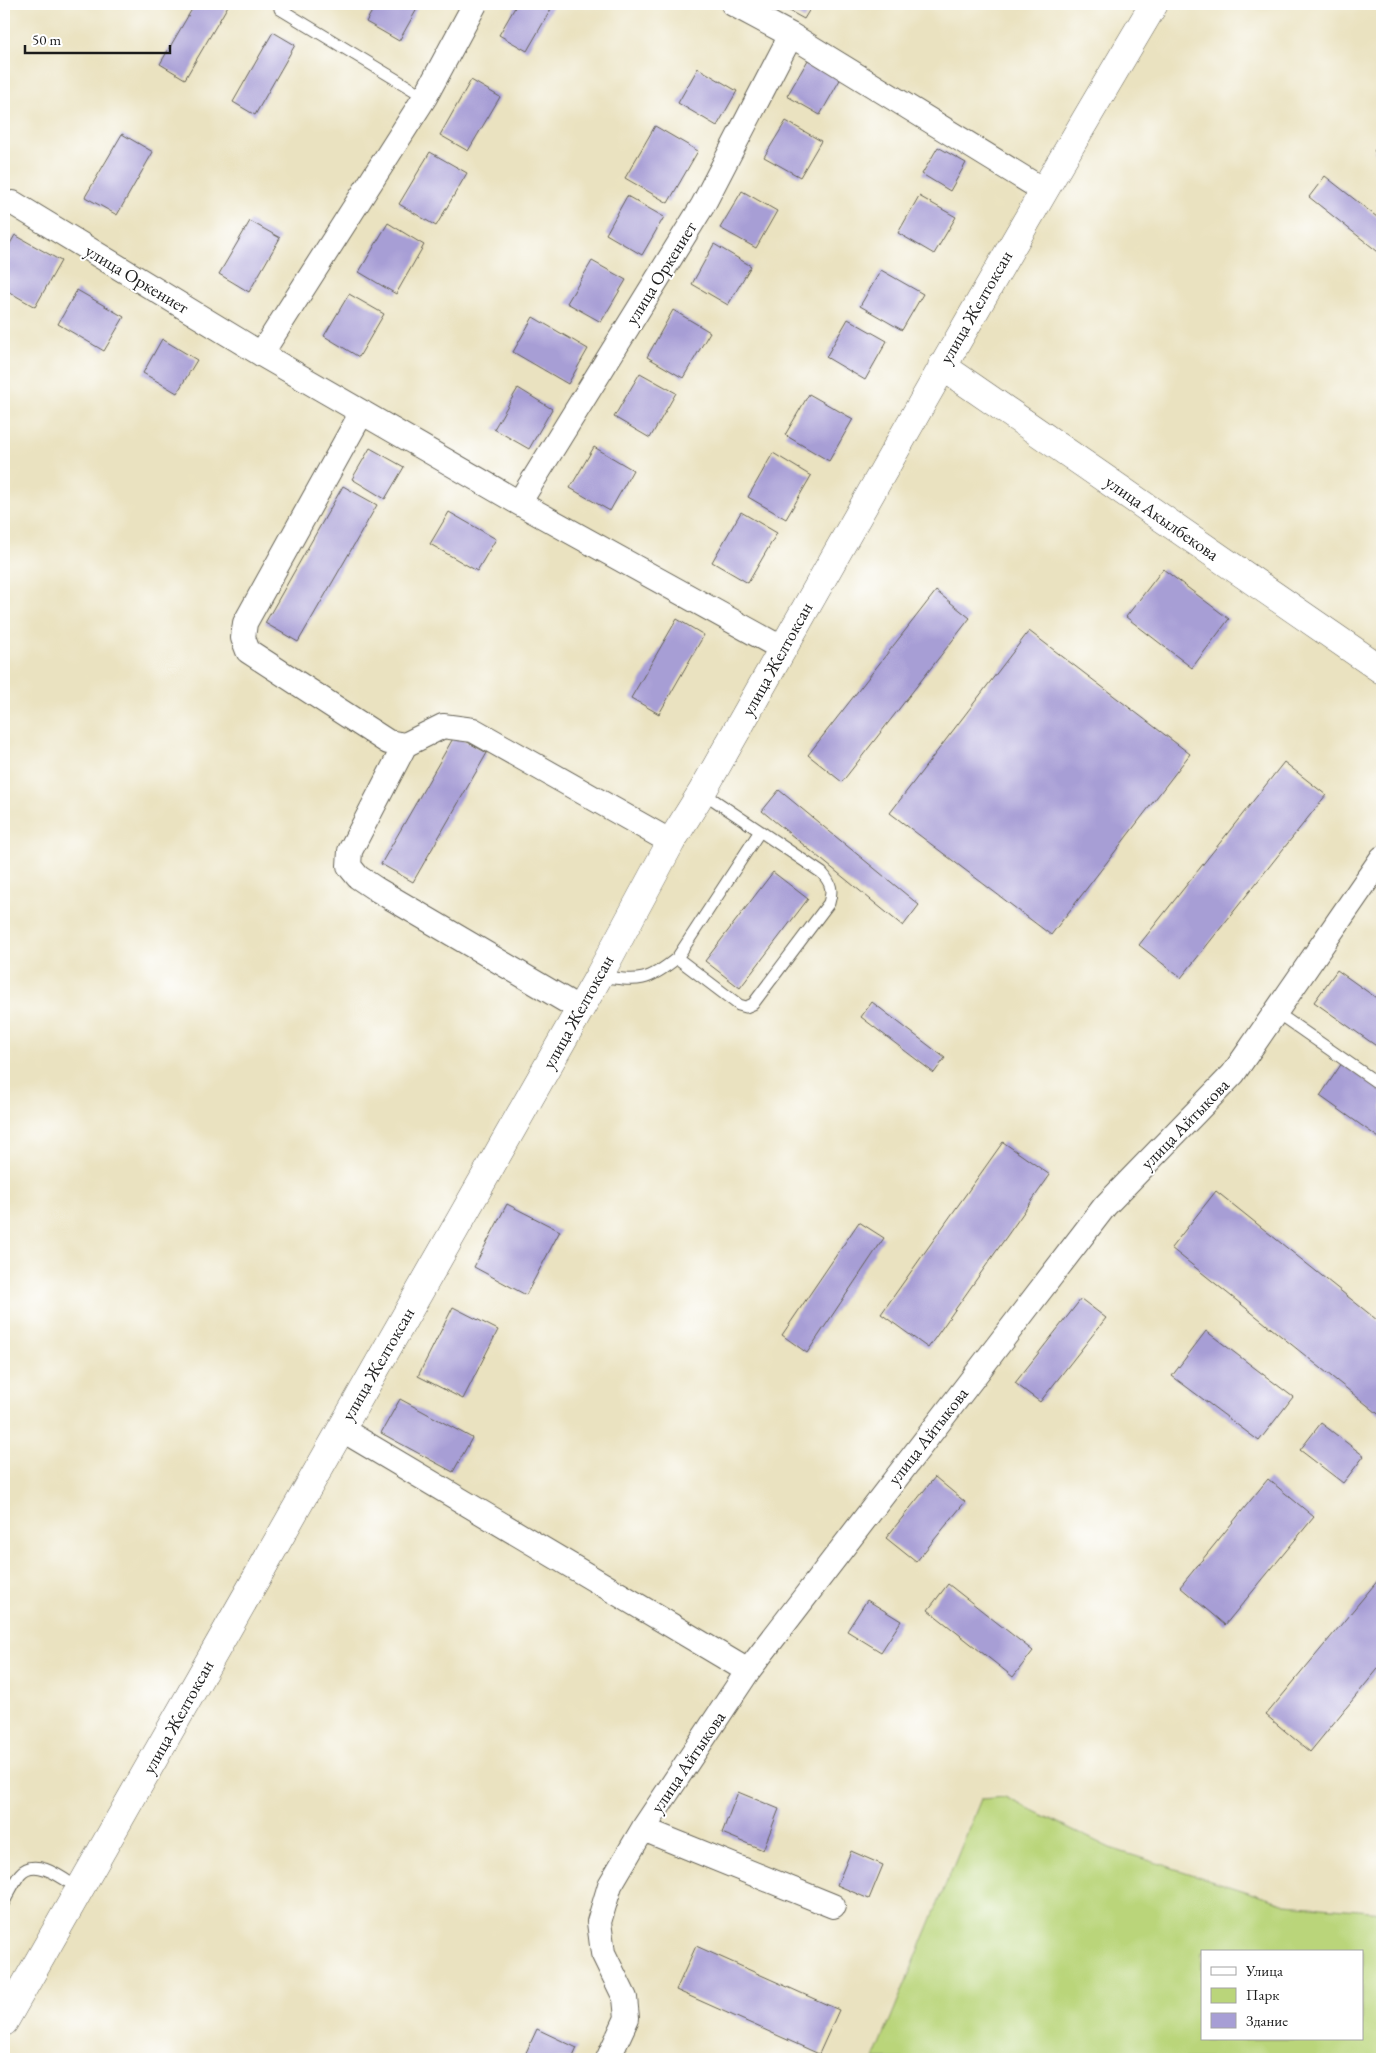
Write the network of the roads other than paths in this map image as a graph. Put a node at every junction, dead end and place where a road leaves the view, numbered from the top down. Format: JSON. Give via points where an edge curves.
{"nodes":[{"id":1,"x":283,"y":4,"type":"edge"},
{"id":2,"x":475,"y":4,"type":"edge"},
{"id":3,"x":733,"y":4,"type":"edge"},
{"id":4,"x":1154,"y":4,"type":"edge"},
{"id":5,"x":791,"y":35,"type":"junction"},
{"id":6,"x":425,"y":97,"type":"junction"},
{"id":7,"x":1043,"y":190,"type":"junction"},
{"id":8,"x":13,"y":203,"type":"dead end"},
{"id":9,"x":261,"y":354,"type":"junction"},
{"id":10,"x":942,"y":366,"type":"junction"},
{"id":11,"x":362,"y":412,"type":"junction"},
{"id":12,"x":519,"y":503,"type":"junction"},
{"id":13,"x":783,"y":649,"type":"junction"},
{"id":14,"x":1382,"y":670,"type":"edge"},
{"id":15,"x":404,"y":745,"type":"junction"},
{"id":16,"x":702,"y":792,"type":"junction"},
{"id":17,"x":760,"y":831,"type":"junction"},
{"id":18,"x":671,"y":842,"type":"junction"},
{"id":19,"x":1382,"y":858,"type":"edge"},
{"id":20,"x":677,"y":958,"type":"junction"},
{"id":21,"x":599,"y":976,"type":"junction"},
{"id":22,"x":580,"y":1009,"type":"junction"},
{"id":23,"x":1276,"y":1012,"type":"junction"},
{"id":24,"x":1382,"y":1086,"type":"edge"},
{"id":25,"x":341,"y":1429,"type":"junction"},
{"id":26,"x":748,"y":1671,"type":"junction"},
{"id":27,"x":643,"y":1829,"type":"junction"},
{"id":28,"x":81,"y":1890,"type":"junction"},
{"id":29,"x":4,"y":1902,"type":"edge"},
{"id":30,"x":833,"y":1906,"type":"dead end"},
{"id":31,"x":7,"y":2010,"type":"edge"},
{"id":32,"x":608,"y":2059,"type":"edge"}],
"edges":[{"from":1,"to":6,"type":"lane","via":[[280,9]]},
{"from":2,"to":6,"type":"street"},
{"from":3,"to":5,"type":"street"},
{"from":4,"to":7,"type":"street","name":"улица Желтоксан"},
{"from":5,"to":7,"type":"street"},
{"from":5,"to":12,"type":"street","name":"улица Оркениет","via":[[703,205]]},
{"from":6,"to":9,"type":"street"},
{"from":7,"to":10,"type":"street","name":"улица Желтоксан"},
{"from":8,"to":9,"type":"street","name":"улица Оркениет"},
{"from":9,"to":11,"type":"street","name":"улица Оркениет"},
{"from":10,"to":13,"type":"street","name":"улица Желтоксан"},
{"from":10,"to":14,"type":"street","name":"улица Акылбекова"},
{"from":11,"to":12,"type":"street","name":"улица Оркениет"},
{"from":11,"to":15,"type":"street","via":[[245,623],[244,638],[248,651],[377,736]]},
{"from":12,"to":13,"type":"street","name":"улица Оркениет"},
{"from":13,"to":16,"type":"street","name":"улица Желтоксан"},
{"from":15,"to":18,"type":"street","via":[[444,726],[473,730]]},
{"from":15,"to":22,"type":"street","via":[[350,851],[349,866],[358,877],[376,889]]},
{"from":16,"to":17,"type":"lane"},
{"from":16,"to":18,"type":"street","name":"улица Желтоксан"},
{"from":17,"to":20,"type":"lane"},
{"from":17,"to":20,"type":"lane","via":[[826,877],[832,892],[829,903],[752,1004],[739,1005]]},
{"from":18,"to":21,"type":"street","name":"улица Желтоксан"},
{"from":19,"to":23,"type":"street","name":"улица Айтыкова"},
{"from":20,"to":21,"type":"lane","via":[[657,973],[636,980]]},
{"from":21,"to":22,"type":"street","name":"улица Желтоксан"},
{"from":22,"to":25,"type":"street","name":"улица Желтоксан"},
{"from":23,"to":24,"type":"lane"},
{"from":23,"to":26,"type":"street","name":"улица Айтыкова","via":[[1233,1074],[1105,1206]]},
{"from":25,"to":26,"type":"street"},
{"from":25,"to":28,"type":"street","name":"улица Желтоксан"},
{"from":26,"to":27,"type":"street","name":"улица Айтыкова"},
{"from":27,"to":30,"type":"street"},
{"from":27,"to":32,"type":"street","name":"улица Айтыкова","via":[[610,1885],[599,1922],[603,1953],[625,1998],[626,2018]]},
{"from":28,"to":29,"type":"lane","via":[[37,1867],[21,1874]]},
{"from":28,"to":31,"type":"street","name":"улица Желтоксан"}]}
